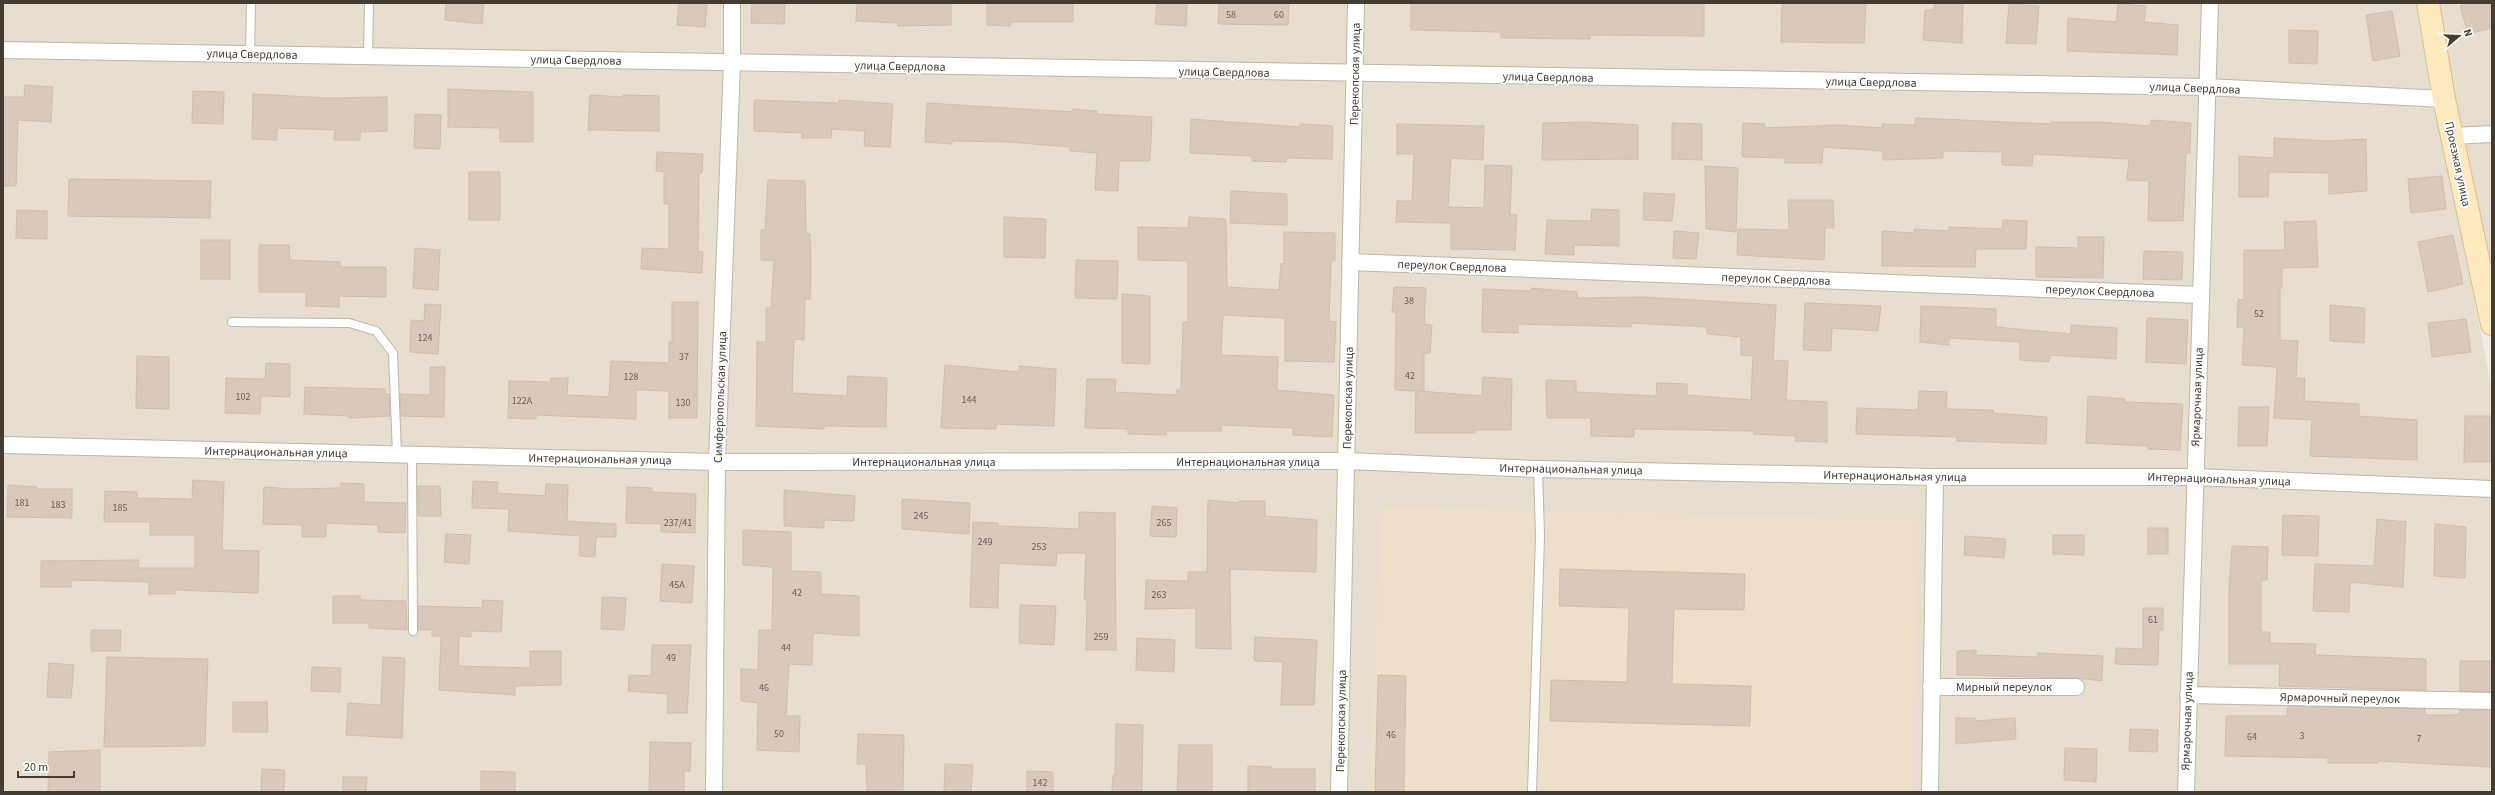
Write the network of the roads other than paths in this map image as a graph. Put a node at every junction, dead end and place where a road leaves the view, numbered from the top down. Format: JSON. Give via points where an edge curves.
{"nodes":[{"id":1,"x":251,"y":3,"type":"edge"},
{"id":2,"x":369,"y":3,"type":"edge"},
{"id":3,"x":732,"y":3,"type":"edge"},
{"id":4,"x":1356,"y":3,"type":"edge"},
{"id":5,"x":2210,"y":3,"type":"edge"},
{"id":6,"x":2428,"y":3,"type":"edge"},
{"id":7,"x":3,"y":50,"type":"edge"},
{"id":8,"x":250,"y":54,"type":"junction"},
{"id":9,"x":368,"y":56,"type":"junction"},
{"id":10,"x":732,"y":63,"type":"junction"},
{"id":11,"x":1355,"y":74,"type":"junction"},
{"id":12,"x":2206,"y":87,"type":"junction"},
{"id":13,"x":2444,"y":100,"type":"junction"},
{"id":14,"x":2492,"y":134,"type":"edge"},
{"id":15,"x":2452,"y":136,"type":"junction"},
{"id":16,"x":1350,"y":262,"type":"junction"},
{"id":17,"x":2201,"y":295,"type":"junction"},
{"id":18,"x":232,"y":322,"type":"dead end"},
{"id":19,"x":2492,"y":324,"type":"edge"},
{"id":20,"x":3,"y":445,"type":"edge"},
{"id":21,"x":405,"y":455,"type":"junction"},
{"id":22,"x":1347,"y":461,"type":"junction"},
{"id":23,"x":717,"y":462,"type":"junction"},
{"id":24,"x":1538,"y":469,"type":"junction"},
{"id":25,"x":1935,"y":477,"type":"junction"},
{"id":26,"x":2194,"y":477,"type":"junction"},
{"id":27,"x":2492,"y":489,"type":"edge"},
{"id":28,"x":413,"y":631,"type":"dead end"},
{"id":29,"x":1931,"y":687,"type":"junction"},
{"id":30,"x":2076,"y":687,"type":"dead end"},
{"id":31,"x":2188,"y":695,"type":"junction"},
{"id":32,"x":2492,"y":701,"type":"edge"},
{"id":33,"x":714,"y":792,"type":"edge"},
{"id":34,"x":1339,"y":792,"type":"edge"},
{"id":35,"x":1532,"y":792,"type":"edge"},
{"id":36,"x":1930,"y":792,"type":"edge"},
{"id":37,"x":2186,"y":792,"type":"edge"}],
"edges":[{"from":1,"to":8,"type":"lane"},
{"from":2,"to":9,"type":"lane"},
{"from":3,"to":10,"type":"street","name":"Симферопольская улица"},
{"from":4,"to":11,"type":"street","name":"Перекопская улица"},
{"from":5,"to":12,"type":"street","name":"Ярмарочная улица"},
{"from":6,"to":13,"type":"main road","name":"Проезжая улица"},
{"from":7,"to":8,"type":"street","name":"улица Свердлова"},
{"from":8,"to":9,"type":"street","name":"улица Свердлова"},
{"from":9,"to":10,"type":"street","name":"улица Свердлова"},
{"from":10,"to":11,"type":"street","name":"улица Свердлова"},
{"from":10,"to":23,"type":"street","name":"Симферопольская улица"},
{"from":11,"to":12,"type":"street","name":"улица Свердлова"},
{"from":11,"to":16,"type":"street","name":"Перекопская улица"},
{"from":12,"to":13,"type":"street","name":"улица Свердлова"},
{"from":12,"to":17,"type":"street","name":"Ярмарочная улица"},
{"from":13,"to":15,"type":"main road","name":"Проезжая улица"},
{"from":14,"to":15,"type":"street"},
{"from":15,"to":19,"type":"main road","name":"Проезжая улица"},
{"from":16,"to":17,"type":"street","name":"переулок Свердлова"},
{"from":16,"to":22,"type":"street","name":"Перекопская улица"},
{"from":17,"to":26,"type":"street","name":"Ярмарочная улица"},
{"from":18,"to":21,"type":"lane","via":[[349,323],[376,331],[393,352]]},
{"from":20,"to":21,"type":"street","name":"Интернациональная улица"},
{"from":21,"to":23,"type":"street","name":"Интернациональная улица"},
{"from":21,"to":28,"type":"lane"},
{"from":22,"to":23,"type":"street","name":"Интернациональная улица"},
{"from":22,"to":24,"type":"street","name":"Интернациональная улица"},
{"from":22,"to":34,"type":"street","name":"Перекопская улица"},
{"from":23,"to":33,"type":"street","name":"Симферопольская улица"},
{"from":24,"to":25,"type":"street","name":"Интернациональная улица"},
{"from":24,"to":35,"type":"lane","via":[[1540,536]]},
{"from":25,"to":26,"type":"street","name":"Интернациональная улица"},
{"from":25,"to":29,"type":"street"},
{"from":26,"to":27,"type":"street","name":"Интернациональная улица"},
{"from":26,"to":31,"type":"street","name":"Ярмарочная улица"},
{"from":29,"to":30,"type":"street","name":"Мирный переулок"},
{"from":29,"to":36,"type":"street"},
{"from":31,"to":32,"type":"street","name":"Ярмарочный переулок"},
{"from":31,"to":37,"type":"street","name":"Ярмарочная улица"}]}
